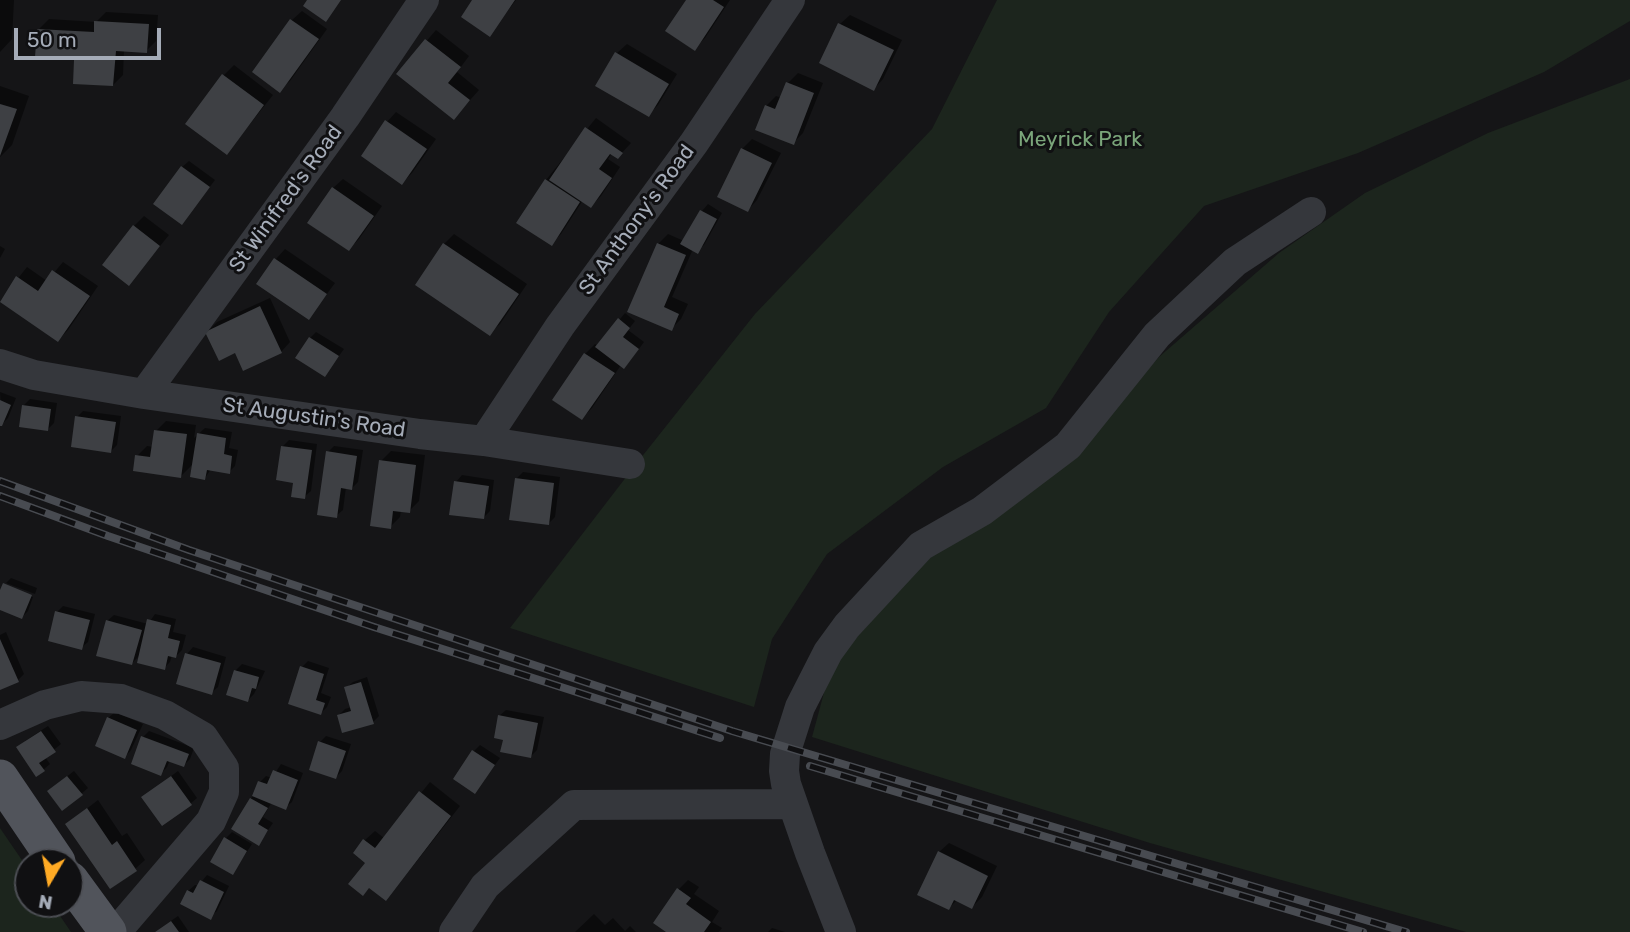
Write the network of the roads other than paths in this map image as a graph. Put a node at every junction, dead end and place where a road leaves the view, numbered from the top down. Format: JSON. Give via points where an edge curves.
{"nodes":[{"id":1,"x":424,"y":0,"type":"edge"},
{"id":2,"x":790,"y":0,"type":"edge"},
{"id":3,"x":1311,"y":212,"type":"dead end"},
{"id":4,"x":0,"y":364,"type":"edge"},
{"id":5,"x":144,"y":394,"type":"junction"},
{"id":6,"x":484,"y":440,"type":"junction"},
{"id":7,"x":630,"y":464,"type":"dead end"},
{"id":8,"x":0,"y":725,"type":"edge"},
{"id":9,"x":0,"y":778,"type":"edge"},
{"id":10,"x":793,"y":804,"type":"junction"},
{"id":11,"x":48,"y":848,"type":"edge"},
{"id":12,"x":84,"y":900,"type":"edge"},
{"id":13,"x":107,"y":932,"type":"edge"},
{"id":14,"x":116,"y":932,"type":"edge"},
{"id":15,"x":454,"y":932,"type":"edge"},
{"id":16,"x":841,"y":932,"type":"edge"}],
"edges":[{"from":1,"to":5,"type":"street","name":"St Winifred's Road"},
{"from":2,"to":6,"type":"street","name":"St Anthony's Road"},
{"from":3,"to":10,"type":"street","via":[[1235,262],[1157,335],[1068,446],[982,511],[921,546],[847,626],[813,679],[791,733],[784,771]]},
{"from":4,"to":5,"type":"street","name":"St Augustin's Road","via":[[34,375]]},
{"from":5,"to":6,"type":"street","name":"St Augustin's Road"},
{"from":6,"to":7,"type":"street","name":"St Augustin's Road"},
{"from":8,"to":14,"type":"street","via":[[80,696],[121,699],[165,715],[203,737],[224,768],[224,792],[211,821]]},
{"from":9,"to":11,"type":"main road"},
{"from":10,"to":15,"type":"street","via":[[574,805],[485,887]]},
{"from":10,"to":16,"type":"street"},
{"from":12,"to":13,"type":"main road"}]}
